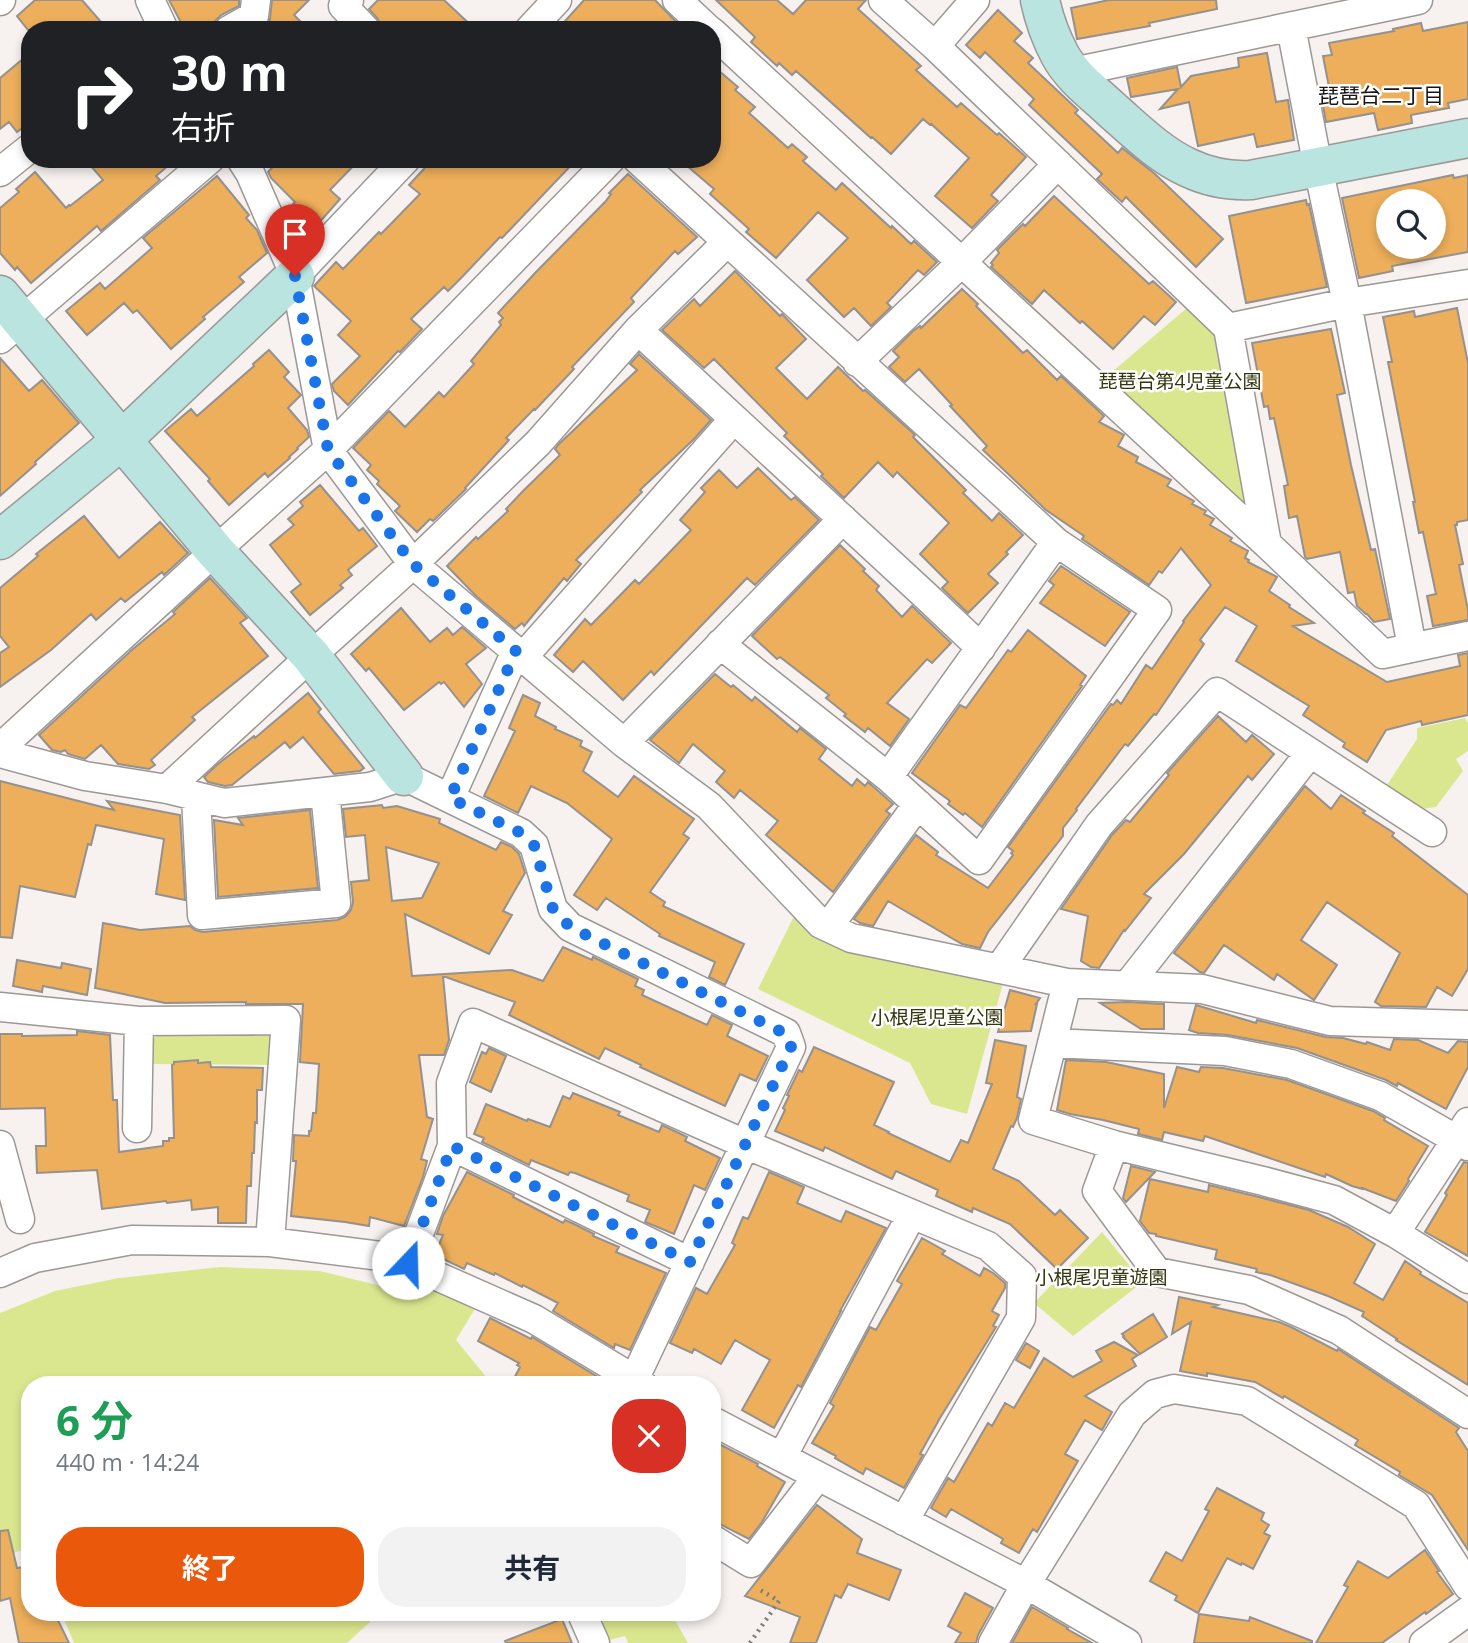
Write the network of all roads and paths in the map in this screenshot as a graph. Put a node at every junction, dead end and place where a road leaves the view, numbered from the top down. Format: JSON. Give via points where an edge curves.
{"nodes":[{"id":1,"x":150,"y":0,"type":"edge"},
{"id":2,"x":256,"y":0,"type":"edge"},
{"id":3,"x":349,"y":0,"type":"edge"},
{"id":4,"x":557,"y":0,"type":"edge"},
{"id":5,"x":677,"y":0,"type":"edge"},
{"id":6,"x":883,"y":0,"type":"edge"},
{"id":7,"x":975,"y":0,"type":"edge"},
{"id":8,"x":1041,"y":0,"type":"edge"},
{"id":9,"x":1418,"y":0,"type":"edge"},
{"id":10,"x":160,"y":21,"type":"edge"},
{"id":11,"x":245,"y":21,"type":"edge"},
{"id":12,"x":357,"y":21,"type":"edge"},
{"id":13,"x":537,"y":21,"type":"edge"},
{"id":14,"x":700,"y":21,"type":"edge"},
{"id":15,"x":1291,"y":27,"type":"junction"},
{"id":16,"x":721,"y":40,"type":"edge"},
{"id":17,"x":935,"y":46,"type":"junction"},
{"id":18,"x":1073,"y":72,"type":"junction"},
{"id":19,"x":1468,"y":138,"type":"edge"},
{"id":20,"x":21,"y":155,"type":"edge"},
{"id":21,"x":1058,"y":164,"type":"junction"},
{"id":22,"x":1318,"y":167,"type":"junction"},
{"id":23,"x":198,"y":168,"type":"edge"},
{"id":24,"x":247,"y":168,"type":"edge"},
{"id":25,"x":397,"y":168,"type":"edge"},
{"id":26,"x":602,"y":168,"type":"edge"},
{"id":27,"x":647,"y":168,"type":"edge"},
{"id":28,"x":0,"y":172,"type":"edge"},
{"id":29,"x":727,"y":242,"type":"junction"},
{"id":30,"x":961,"y":263,"type":"junction"},
{"id":31,"x":295,"y":276,"type":"junction"},
{"id":32,"x":1468,"y":285,"type":"edge"},
{"id":33,"x":1347,"y":303,"type":"junction"},
{"id":34,"x":7,"y":318,"type":"edge"},
{"id":35,"x":1228,"y":328,"type":"junction"},
{"id":36,"x":638,"y":330,"type":"junction"},
{"id":37,"x":857,"y":362,"type":"junction"},
{"id":38,"x":734,"y":419,"type":"junction"},
{"id":39,"x":123,"y":439,"type":"junction"},
{"id":40,"x":328,"y":450,"type":"junction"},
{"id":41,"x":843,"y":519,"type":"junction"},
{"id":42,"x":0,"y":540,"type":"edge"},
{"id":43,"x":1056,"y":542,"type":"junction"},
{"id":44,"x":1266,"y":544,"type":"junction"},
{"id":45,"x":215,"y":551,"type":"junction"},
{"id":46,"x":413,"y":564,"type":"junction"},
{"id":47,"x":1468,"y":636,"type":"edge"},
{"id":48,"x":720,"y":644,"type":"junction"},
{"id":49,"x":981,"y":648,"type":"junction"},
{"id":50,"x":1412,"y":648,"type":"junction"},
{"id":51,"x":519,"y":654,"type":"junction"},
{"id":52,"x":311,"y":656,"type":"junction"},
{"id":53,"x":624,"y":743,"type":"junction"},
{"id":54,"x":0,"y":751,"type":"edge"},
{"id":55,"x":1310,"y":753,"type":"junction"},
{"id":56,"x":404,"y":776,"type":"junction"},
{"id":57,"x":888,"y":777,"type":"junction"},
{"id":58,"x":167,"y":789,"type":"junction"},
{"id":59,"x":325,"y":792,"type":"junction"},
{"id":60,"x":196,"y":797,"type":"junction"},
{"id":61,"x":450,"y":798,"type":"junction"},
{"id":62,"x":918,"y":804,"type":"junction"},
{"id":63,"x":1432,"y":832,"type":"dead end"},
{"id":64,"x":828,"y":927,"type":"junction"},
{"id":65,"x":999,"y":969,"type":"junction"},
{"id":66,"x":1067,"y":983,"type":"junction"},
{"id":67,"x":1127,"y":986,"type":"junction"},
{"id":68,"x":1468,"y":1003,"type":"edge"},
{"id":69,"x":0,"y":1007,"type":"edge"},
{"id":70,"x":139,"y":1021,"type":"junction"},
{"id":71,"x":1458,"y":1025,"type":"edge"},
{"id":72,"x":1052,"y":1043,"type":"junction"},
{"id":73,"x":137,"y":1128,"type":"dead end"},
{"id":74,"x":1464,"y":1136,"type":"edge"},
{"id":75,"x":745,"y":1144,"type":"junction"},
{"id":76,"x":0,"y":1145,"type":"edge"},
{"id":77,"x":1114,"y":1145,"type":"junction"},
{"id":78,"x":452,"y":1146,"type":"junction"},
{"id":79,"x":912,"y":1214,"type":"junction"},
{"id":80,"x":20,"y":1219,"type":"dead end"},
{"id":81,"x":1395,"y":1233,"type":"junction"},
{"id":82,"x":270,"y":1242,"type":"junction"},
{"id":83,"x":690,"y":1262,"type":"junction"},
{"id":84,"x":408,"y":1263,"type":"junction"},
{"id":85,"x":0,"y":1273,"type":"edge"},
{"id":86,"x":1468,"y":1279,"type":"edge"},
{"id":87,"x":628,"y":1376,"type":"edge"},
{"id":88,"x":641,"y":1376,"type":"edge"},
{"id":89,"x":1468,"y":1414,"type":"edge"},
{"id":90,"x":721,"y":1426,"type":"edge"},
{"id":91,"x":782,"y":1457,"type":"junction"},
{"id":92,"x":818,"y":1476,"type":"junction"},
{"id":93,"x":904,"y":1521,"type":"junction"},
{"id":94,"x":721,"y":1545,"type":"edge"},
{"id":95,"x":751,"y":1563,"type":"junction"},
{"id":96,"x":1026,"y":1584,"type":"junction"},
{"id":97,"x":1468,"y":1586,"type":"edge"},
{"id":98,"x":1468,"y":1611,"type":"edge"},
{"id":99,"x":585,"y":1621,"type":"edge"},
{"id":100,"x":1112,"y":1640,"type":"edge"},
{"id":101,"x":595,"y":1643,"type":"edge"},
{"id":102,"x":750,"y":1643,"type":"edge"},
{"id":103,"x":993,"y":1643,"type":"edge"},
{"id":104,"x":1424,"y":1643,"type":"edge"}],
"edges":[{"from":1,"to":10,"type":"street"},
{"from":2,"to":11,"type":"street","via":[[254,16]]},
{"from":3,"to":12,"type":"street","via":[[343,6]]},
{"from":4,"to":13,"type":"street"},
{"from":5,"to":14,"type":"street"},
{"from":6,"to":17,"type":"street"},
{"from":7,"to":17,"type":"street"},
{"from":8,"to":18,"type":"street","via":[[1050,34]]},
{"from":9,"to":15,"type":"street"},
{"from":15,"to":18,"type":"street"},
{"from":15,"to":22,"type":"street"},
{"from":16,"to":30,"type":"street"},
{"from":17,"to":21,"type":"street"},
{"from":18,"to":22,"type":"street","via":[[1142,136],[1190,169],[1237,180]]},
{"from":19,"to":22,"type":"street"},
{"from":20,"to":28,"type":"street"},
{"from":21,"to":30,"type":"street"},
{"from":21,"to":35,"type":"street"},
{"from":22,"to":33,"type":"street"},
{"from":23,"to":34,"type":"street"},
{"from":24,"to":31,"type":"street"},
{"from":25,"to":31,"type":"street"},
{"from":26,"to":40,"type":"street"},
{"from":27,"to":29,"type":"street"},
{"from":29,"to":36,"type":"street"},
{"from":29,"to":37,"type":"street"},
{"from":30,"to":37,"type":"street"},
{"from":30,"to":44,"type":"street"},
{"from":31,"to":39,"type":"street"},
{"from":31,"to":40,"type":"street"},
{"from":32,"to":33,"type":"street"},
{"from":33,"to":35,"type":"street"},
{"from":33,"to":50,"type":"street"},
{"from":34,"to":39,"type":"street"},
{"from":35,"to":44,"type":"street"},
{"from":36,"to":38,"type":"street"},
{"from":36,"to":46,"type":"street","via":[[538,443]]},
{"from":37,"to":43,"type":"street"},
{"from":38,"to":41,"type":"street"},
{"from":38,"to":51,"type":"street"},
{"from":39,"to":42,"type":"street"},
{"from":39,"to":45,"type":"street"},
{"from":40,"to":45,"type":"street"},
{"from":40,"to":46,"type":"street"},
{"from":41,"to":48,"type":"street"},
{"from":41,"to":49,"type":"street"},
{"from":43,"to":49,"type":"street"},
{"from":43,"to":62,"type":"street","via":[[1157,610],[979,860]]},
{"from":44,"to":50,"type":"street","via":[[1382,654]]},
{"from":45,"to":52,"type":"street"},
{"from":45,"to":54,"type":"street"},
{"from":46,"to":51,"type":"street"},
{"from":46,"to":52,"type":"street"},
{"from":47,"to":50,"type":"street"},
{"from":48,"to":53,"type":"street"},
{"from":48,"to":57,"type":"street"},
{"from":49,"to":57,"type":"street"},
{"from":51,"to":53,"type":"street"},
{"from":51,"to":61,"type":"street"},
{"from":52,"to":56,"type":"street"},
{"from":52,"to":58,"type":"street"},
{"from":53,"to":64,"type":"street","via":[[709,806]]},
{"from":54,"to":58,"type":"street","via":[[85,776]]},
{"from":55,"to":63,"type":"street"},
{"from":55,"to":65,"type":"street","via":[[1217,692],[1100,825]]},
{"from":55,"to":67,"type":"street"},
{"from":56,"to":59,"type":"street","via":[[370,787]]},
{"from":56,"to":61,"type":"street"},
{"from":57,"to":62,"type":"street"},
{"from":58,"to":60,"type":"street"},
{"from":59,"to":60,"type":"street","via":[[224,803]]},
{"from":59,"to":60,"type":"street","via":[[336,903],[202,915]]},
{"from":61,"to":75,"type":"street","via":[[521,833],[534,845],[553,909],[570,927],[786,1034],[791,1047]]},
{"from":62,"to":64,"type":"street"},
{"from":64,"to":65,"type":"street","via":[[851,938]]},
{"from":65,"to":66,"type":"street"},
{"from":66,"to":67,"type":"street"},
{"from":66,"to":72,"type":"street"},
{"from":67,"to":71,"type":"street","via":[[1202,989],[1330,1021]]},
{"from":68,"to":71,"type":"street"},
{"from":69,"to":70,"type":"street"},
{"from":70,"to":73,"type":"street"},
{"from":70,"to":82,"type":"street","via":[[286,1020]]},
{"from":72,"to":74,"type":"street","via":[[1225,1051],[1291,1064],[1380,1096]]},
{"from":72,"to":77,"type":"street","via":[[1033,1120]]},
{"from":74,"to":81,"type":"street"},
{"from":75,"to":78,"type":"street","via":[[473,1023],[451,1083]]},
{"from":75,"to":79,"type":"street"},
{"from":75,"to":83,"type":"street"},
{"from":76,"to":80,"type":"street"},
{"from":77,"to":81,"type":"street","via":[[1334,1200]]},
{"from":77,"to":89,"type":"street","via":[[1097,1191],[1157,1272],[1249,1290],[1339,1330]]},
{"from":78,"to":83,"type":"street"},
{"from":78,"to":84,"type":"street"},
{"from":79,"to":91,"type":"street"},
{"from":79,"to":93,"type":"street","via":[[988,1246],[1022,1276],[1021,1318]]},
{"from":81,"to":86,"type":"street"},
{"from":82,"to":84,"type":"street"},
{"from":82,"to":85,"type":"street","via":[[132,1240],[35,1258]]},
{"from":83,"to":88,"type":"street"},
{"from":84,"to":87,"type":"street","via":[[534,1319]]},
{"from":90,"to":91,"type":"street"},
{"from":91,"to":92,"type":"street"},
{"from":92,"to":93,"type":"street"},
{"from":92,"to":95,"type":"street"},
{"from":93,"to":96,"type":"street"},
{"from":94,"to":95,"type":"street"},
{"from":95,"to":102,"type":"path","via":[[755,1587],[779,1601]]},
{"from":96,"to":97,"type":"street","via":[[1132,1414],[1155,1394],[1174,1389],[1247,1401],[1416,1505]]},
{"from":96,"to":100,"type":"street"},
{"from":96,"to":103,"type":"street"},
{"from":98,"to":104,"type":"street"},
{"from":99,"to":101,"type":"street"}]}
